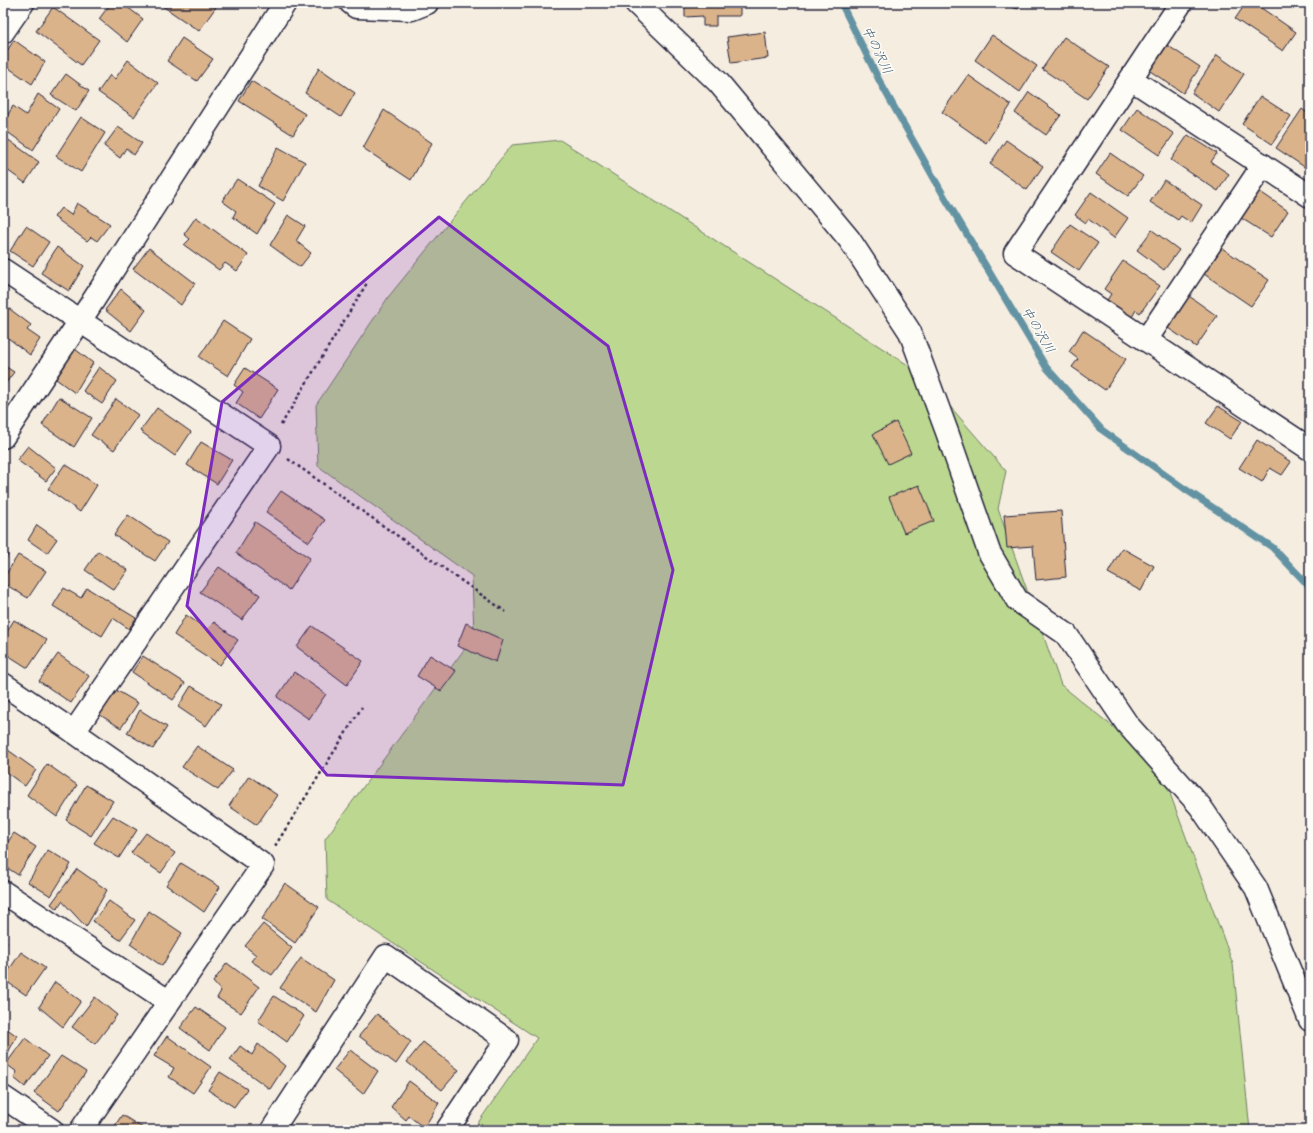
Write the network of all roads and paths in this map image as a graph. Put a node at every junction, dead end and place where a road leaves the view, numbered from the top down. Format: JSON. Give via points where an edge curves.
{"nodes":[{"id":1,"x":23,"y":3,"type":"edge"},
{"id":2,"x":285,"y":3,"type":"edge"},
{"id":3,"x":351,"y":3,"type":"edge"},
{"id":4,"x":427,"y":3,"type":"edge"},
{"id":5,"x":636,"y":3,"type":"edge"},
{"id":6,"x":1181,"y":3,"type":"edge"},
{"id":7,"x":3,"y":32,"type":"edge"},
{"id":8,"x":1131,"y":79,"type":"junction"},
{"id":9,"x":1262,"y":165,"type":"junction"},
{"id":10,"x":1310,"y":196,"type":"edge"},
{"id":11,"x":3,"y":270,"type":"edge"},
{"id":12,"x":367,"y":283,"type":"dead end"},
{"id":13,"x":80,"y":321,"type":"junction"},
{"id":14,"x":1146,"y":340,"type":"junction"},
{"id":15,"x":3,"y":437,"type":"edge"},
{"id":16,"x":269,"y":446,"type":"junction"},
{"id":17,"x":1310,"y":449,"type":"edge"},
{"id":18,"x":506,"y":612,"type":"dead end"},
{"id":19,"x":3,"y":684,"type":"edge"},
{"id":20,"x":362,"y":707,"type":"dead end"},
{"id":21,"x":74,"y":732,"type":"junction"},
{"id":22,"x":263,"y":865,"type":"junction"},
{"id":23,"x":3,"y":892,"type":"edge"},
{"id":24,"x":168,"y":1002,"type":"junction"},
{"id":25,"x":1310,"y":1020,"type":"edge"},
{"id":26,"x":3,"y":1097,"type":"edge"},
{"id":27,"x":52,"y":1130,"type":"edge"},
{"id":28,"x":81,"y":1130,"type":"edge"},
{"id":29,"x":272,"y":1130,"type":"edge"},
{"id":30,"x":447,"y":1130,"type":"edge"}],
"edges":[{"from":1,"to":7,"type":"street"},
{"from":2,"to":13,"type":"street"},
{"from":3,"to":4,"type":"street","via":[[356,6],[412,9]]},
{"from":5,"to":25,"type":"street","via":[[718,82],[849,239],[910,332],[989,552],[1017,600],[1066,634],[1127,724],[1200,806],[1256,888]]},
{"from":6,"to":8,"type":"street"},
{"from":8,"to":9,"type":"street"},
{"from":8,"to":14,"type":"street","via":[[1015,253]]},
{"from":9,"to":10,"type":"street"},
{"from":9,"to":14,"type":"street"},
{"from":11,"to":13,"type":"street"},
{"from":12,"to":16,"type":"path"},
{"from":13,"to":15,"type":"street"},
{"from":13,"to":16,"type":"street"},
{"from":14,"to":17,"type":"street"},
{"from":16,"to":18,"type":"path"},
{"from":16,"to":21,"type":"street"},
{"from":19,"to":21,"type":"street"},
{"from":20,"to":22,"type":"path"},
{"from":21,"to":22,"type":"street"},
{"from":22,"to":24,"type":"street"},
{"from":23,"to":24,"type":"street"},
{"from":24,"to":28,"type":"street"},
{"from":26,"to":27,"type":"street"},
{"from":29,"to":30,"type":"street","via":[[386,956],[507,1040]]}]}
